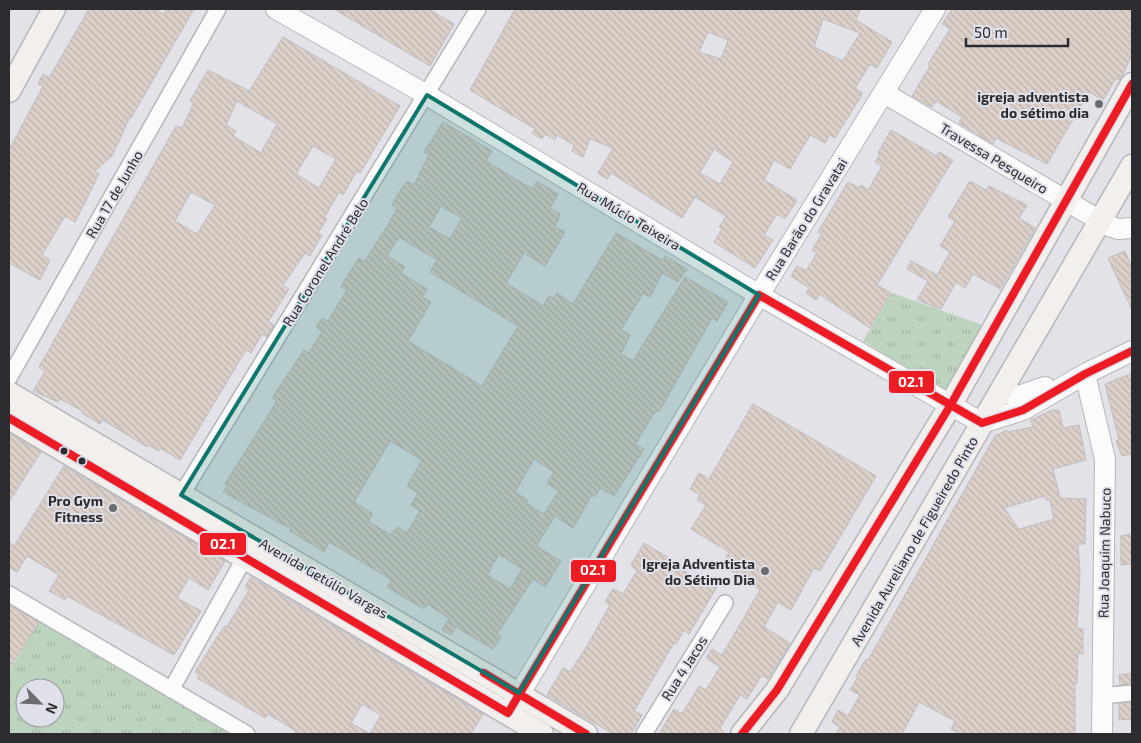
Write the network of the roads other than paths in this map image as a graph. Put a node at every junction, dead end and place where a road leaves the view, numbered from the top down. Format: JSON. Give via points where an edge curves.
{"nodes":[{"id":1,"x":54,"y":9,"type":"edge"},
{"id":2,"x":218,"y":9,"type":"edge"},
{"id":3,"x":276,"y":9,"type":"edge"},
{"id":4,"x":478,"y":9,"type":"edge"},
{"id":5,"x":935,"y":9,"type":"edge"},
{"id":6,"x":1132,"y":84,"type":"edge"},
{"id":7,"x":9,"y":91,"type":"edge"},
{"id":8,"x":884,"y":93,"type":"junction"},
{"id":9,"x":428,"y":95,"type":"junction"},
{"id":10,"x":1132,"y":166,"type":"edge"},
{"id":11,"x":1066,"y":201,"type":"junction"},
{"id":12,"x":1100,"y":220,"type":"junction"},
{"id":13,"x":1132,"y":228,"type":"edge"},
{"id":14,"x":759,"y":295,"type":"junction"},
{"id":15,"x":1132,"y":351,"type":"edge"},
{"id":16,"x":1085,"y":374,"type":"junction"},
{"id":17,"x":9,"y":378,"type":"edge"},
{"id":18,"x":1000,"y":392,"type":"junction"},
{"id":19,"x":9,"y":393,"type":"edge"},
{"id":20,"x":950,"y":406,"type":"junction"},
{"id":21,"x":9,"y":418,"type":"edge"},
{"id":22,"x":982,"y":423,"type":"junction"},
{"id":23,"x":176,"y":504,"type":"junction"},
{"id":24,"x":244,"y":559,"type":"junction"},
{"id":25,"x":9,"y":594,"type":"edge"},
{"id":26,"x":725,"y":602,"type":"dead end"},
{"id":27,"x":171,"y":690,"type":"junction"},
{"id":28,"x":519,"y":693,"type":"junction"},
{"id":29,"x":1132,"y":693,"type":"edge"},
{"id":30,"x":1102,"y":696,"type":"junction"},
{"id":31,"x":508,"y":713,"type":"junction"},
{"id":32,"x":248,"y":734,"type":"edge"},
{"id":33,"x":542,"y":734,"type":"edge"},
{"id":34,"x":586,"y":734,"type":"edge"},
{"id":35,"x":644,"y":734,"type":"edge"},
{"id":36,"x":742,"y":734,"type":"edge"},
{"id":37,"x":801,"y":734,"type":"edge"},
{"id":38,"x":1102,"y":734,"type":"edge"}],
"edges":[{"from":1,"to":7,"type":"main road"},
{"from":2,"to":17,"type":"street","name":"Rua 17 de Junho"},
{"from":3,"to":9,"type":"street","name":"Rua Múcio Teixeira"},
{"from":4,"to":9,"type":"street","name":"Rua Coronel André Belo"},
{"from":5,"to":8,"type":"street","name":"Rua Barão do Gravatai"},
{"from":6,"to":11,"type":"main road"},
{"from":8,"to":11,"type":"street","name":"Travessa Pesqueiro"},
{"from":8,"to":14,"type":"street","name":"Rua Barão do Gravatai"},
{"from":9,"to":14,"type":"street","name":"Rua Múcio Teixeira"},
{"from":9,"to":23,"type":"street","name":"Rua Coronel André Belo"},
{"from":10,"to":12,"type":"main road","name":"Avenida Aureliano de Figueiredo Pinto"},
{"from":11,"to":12,"type":"street","name":"Travessa Pesqueiro"},
{"from":11,"to":20,"type":"main road"},
{"from":12,"to":13,"type":"street","name":"Travessa Pesqueiro","via":[[1118,229]]},
{"from":12,"to":18,"type":"main road","name":"Avenida Aureliano de Figueiredo Pinto"},
{"from":14,"to":20,"type":"street","name":"Rua Múcio Teixeira"},
{"from":14,"to":28,"type":"street","name":"Rua Barão do Gravatai"},
{"from":15,"to":16,"type":"street"},
{"from":16,"to":18,"type":"street","via":[[1019,396]]},
{"from":16,"to":22,"type":"street","via":[[1023,410]]},
{"from":16,"to":30,"type":"street","name":"Rua Joaquim Nabuco","via":[[1105,459]]},
{"from":18,"to":22,"type":"main road","name":"Avenida Aureliano de Figueiredo Pinto"},
{"from":19,"to":23,"type":"main road","name":"Avenida Getúlio Vargas"},
{"from":20,"to":22,"type":"street","name":"Rua Múcio Teixeira"},
{"from":20,"to":36,"type":"main road","via":[[777,690]]},
{"from":21,"to":23,"type":"main road","name":"Avenida Getúlio Vargas"},
{"from":22,"to":37,"type":"main road","name":"Avenida Aureliano de Figueiredo Pinto"},
{"from":23,"to":24,"type":"main road","name":"Avenida Getúlio Vargas"},
{"from":23,"to":28,"type":"main road","name":"Avenida Getúlio Vargas"},
{"from":24,"to":27,"type":"street"},
{"from":24,"to":31,"type":"main road","name":"Avenida Getúlio Vargas"},
{"from":25,"to":27,"type":"street"},
{"from":26,"to":35,"type":"street","name":"Rua 4 Jacos"},
{"from":27,"to":32,"type":"street"},
{"from":28,"to":31,"type":"street","name":"Rua Barão do Gravatai"},
{"from":28,"to":34,"type":"main road","name":"Avenida Getúlio Vargas"},
{"from":29,"to":30,"type":"street"},
{"from":30,"to":38,"type":"street","name":"Rua Joaquim Nabuco"},
{"from":31,"to":33,"type":"main road","name":"Avenida Getúlio Vargas"}]}
